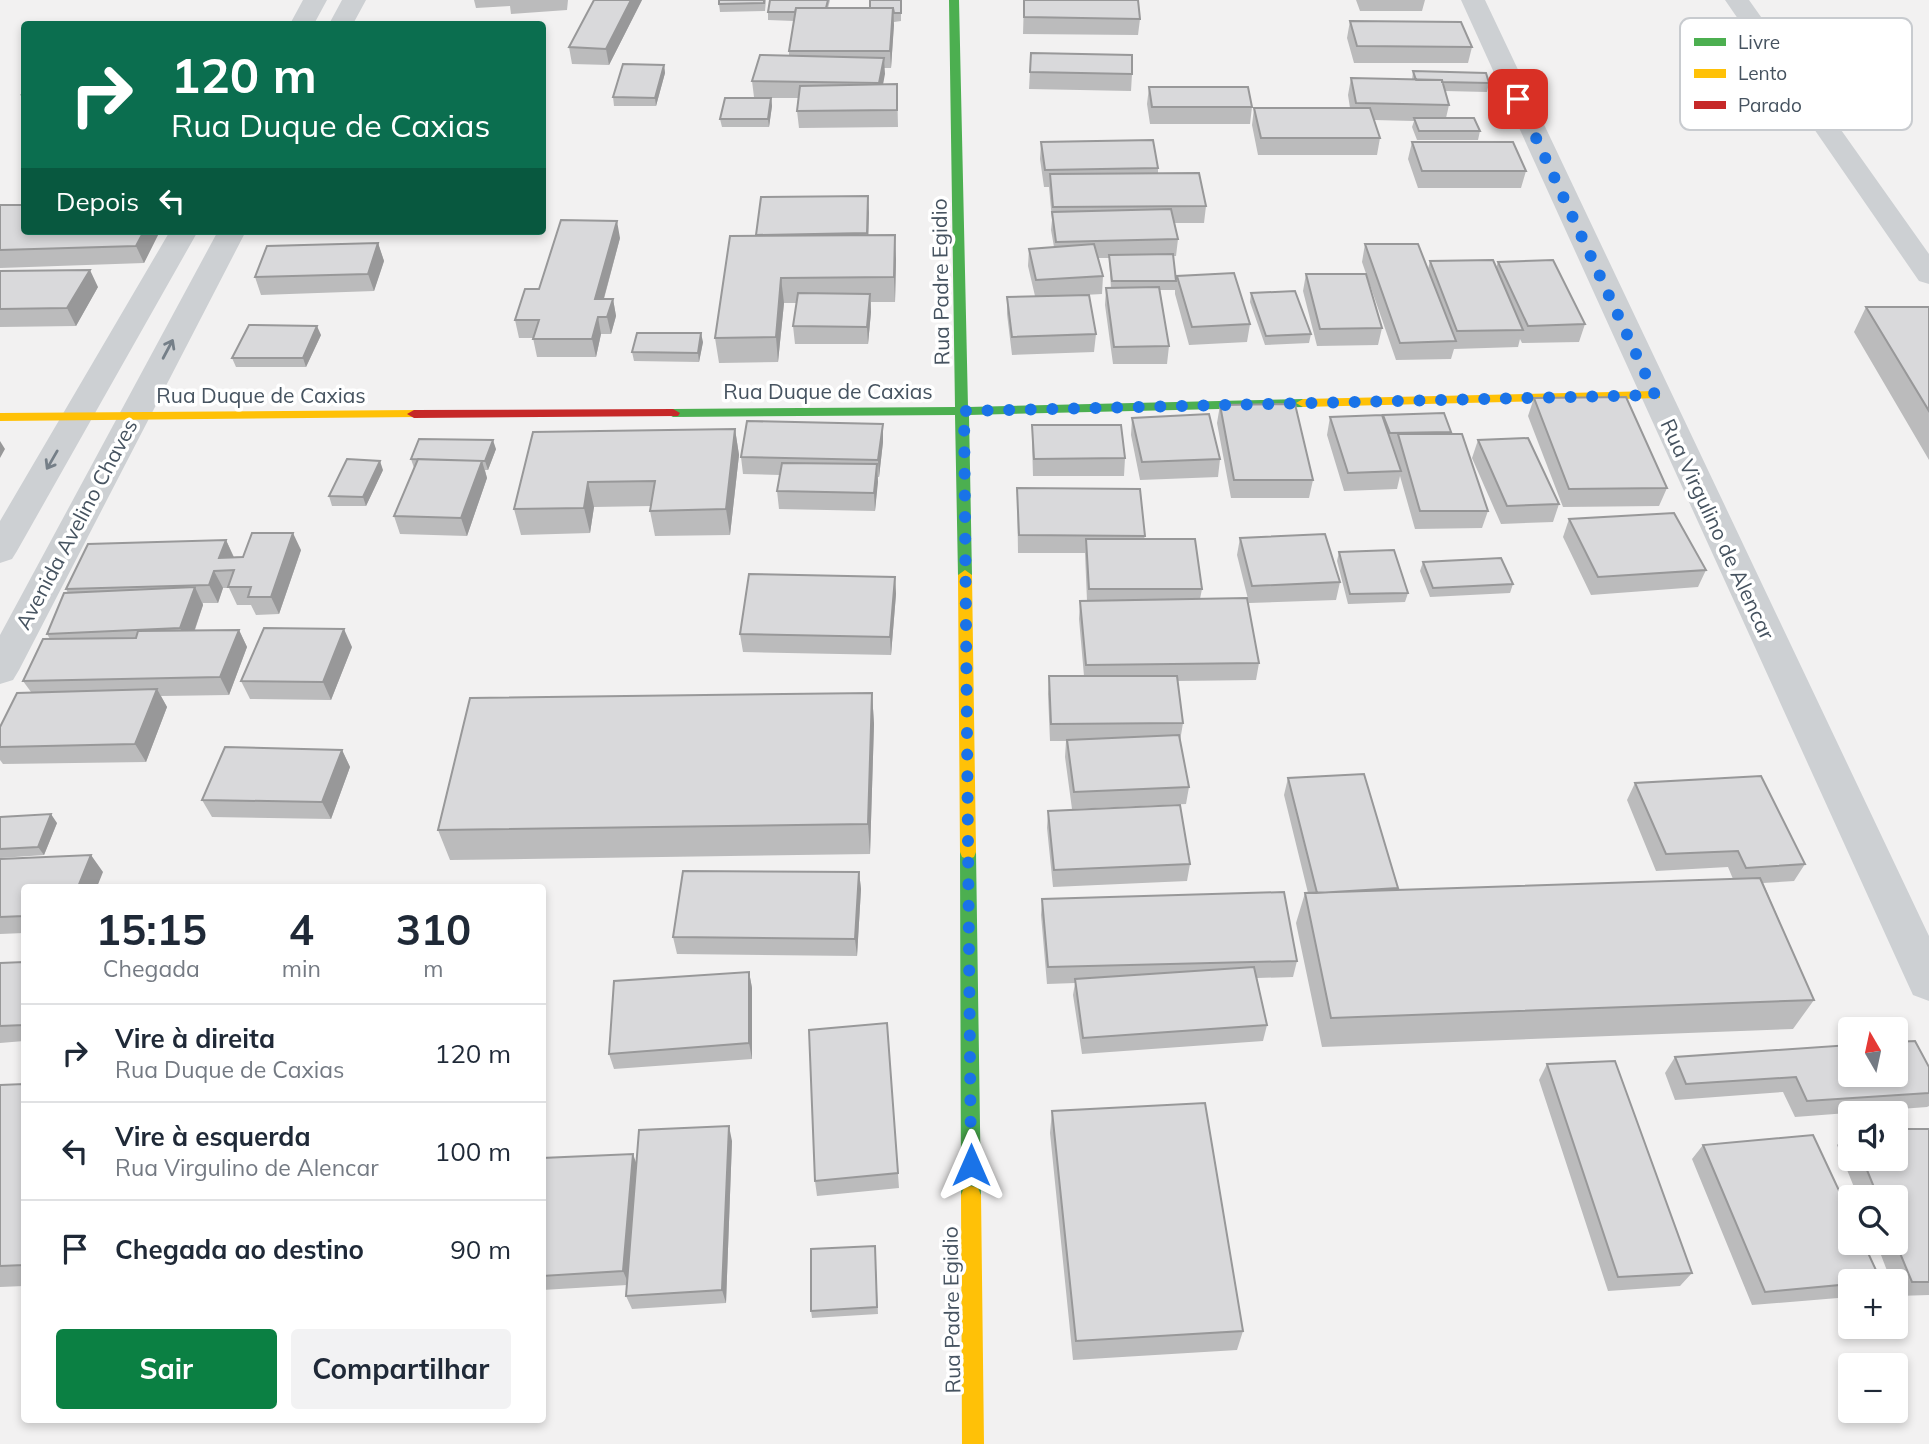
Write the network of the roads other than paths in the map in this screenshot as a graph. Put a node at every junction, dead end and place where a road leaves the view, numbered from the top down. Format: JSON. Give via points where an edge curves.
{"nodes":[{"id":1,"x":316,"y":0,"type":"edge"},
{"id":2,"x":354,"y":0,"type":"edge"},
{"id":3,"x":954,"y":0,"type":"edge"},
{"id":4,"x":1473,"y":0,"type":"edge"},
{"id":5,"x":1737,"y":0,"type":"edge"},
{"id":6,"x":1750,"y":18,"type":"edge"},
{"id":7,"x":304,"y":21,"type":"edge"},
{"id":8,"x":343,"y":21,"type":"edge"},
{"id":9,"x":1828,"y":130,"type":"edge"},
{"id":10,"x":182,"y":235,"type":"edge"},
{"id":11,"x":230,"y":235,"type":"edge"},
{"id":12,"x":1929,"y":275,"type":"edge"},
{"id":13,"x":1655,"y":395,"type":"junction"},
{"id":14,"x":964,"y":411,"type":"junction"},
{"id":15,"x":0,"y":417,"type":"edge"},
{"id":16,"x":76,"y":417,"type":"junction"},
{"id":17,"x":132,"y":417,"type":"junction"},
{"id":18,"x":0,"y":551,"type":"edge"},
{"id":19,"x":0,"y":670,"type":"edge"},
{"id":20,"x":1929,"y":982,"type":"edge"},
{"id":21,"x":973,"y":1444,"type":"edge"}],
"edges":[{"from":1,"to":7,"type":"street"},
{"from":2,"to":8,"type":"street"},
{"from":3,"to":14,"type":"street","name":"Rua Padre Egidio"},
{"from":4,"to":13,"type":"street","name":"Rua Virgulino de Alencar"},
{"from":5,"to":6,"type":"street"},
{"from":9,"to":12,"type":"street"},
{"from":10,"to":16,"type":"street"},
{"from":17,"to":11,"type":"street","name":"Avenida Avelino Chaves","one_way":true},
{"from":13,"to":14,"type":"street","name":"Rua Duque de Caxias"},
{"from":13,"to":20,"type":"street","name":"Rua Virgulino de Alencar"},
{"from":14,"to":17,"type":"street","name":"Rua Duque de Caxias"},
{"from":14,"to":21,"type":"street","name":"Rua Padre Egidio"},
{"from":15,"to":16,"type":"street","name":"Rua Duque de Caxias"},
{"from":16,"to":17,"type":"street","name":"Rua Duque de Caxias"},
{"from":16,"to":18,"type":"street","one_way":true},
{"from":17,"to":19,"type":"street","name":"Avenida Avelino Chaves"}]}
